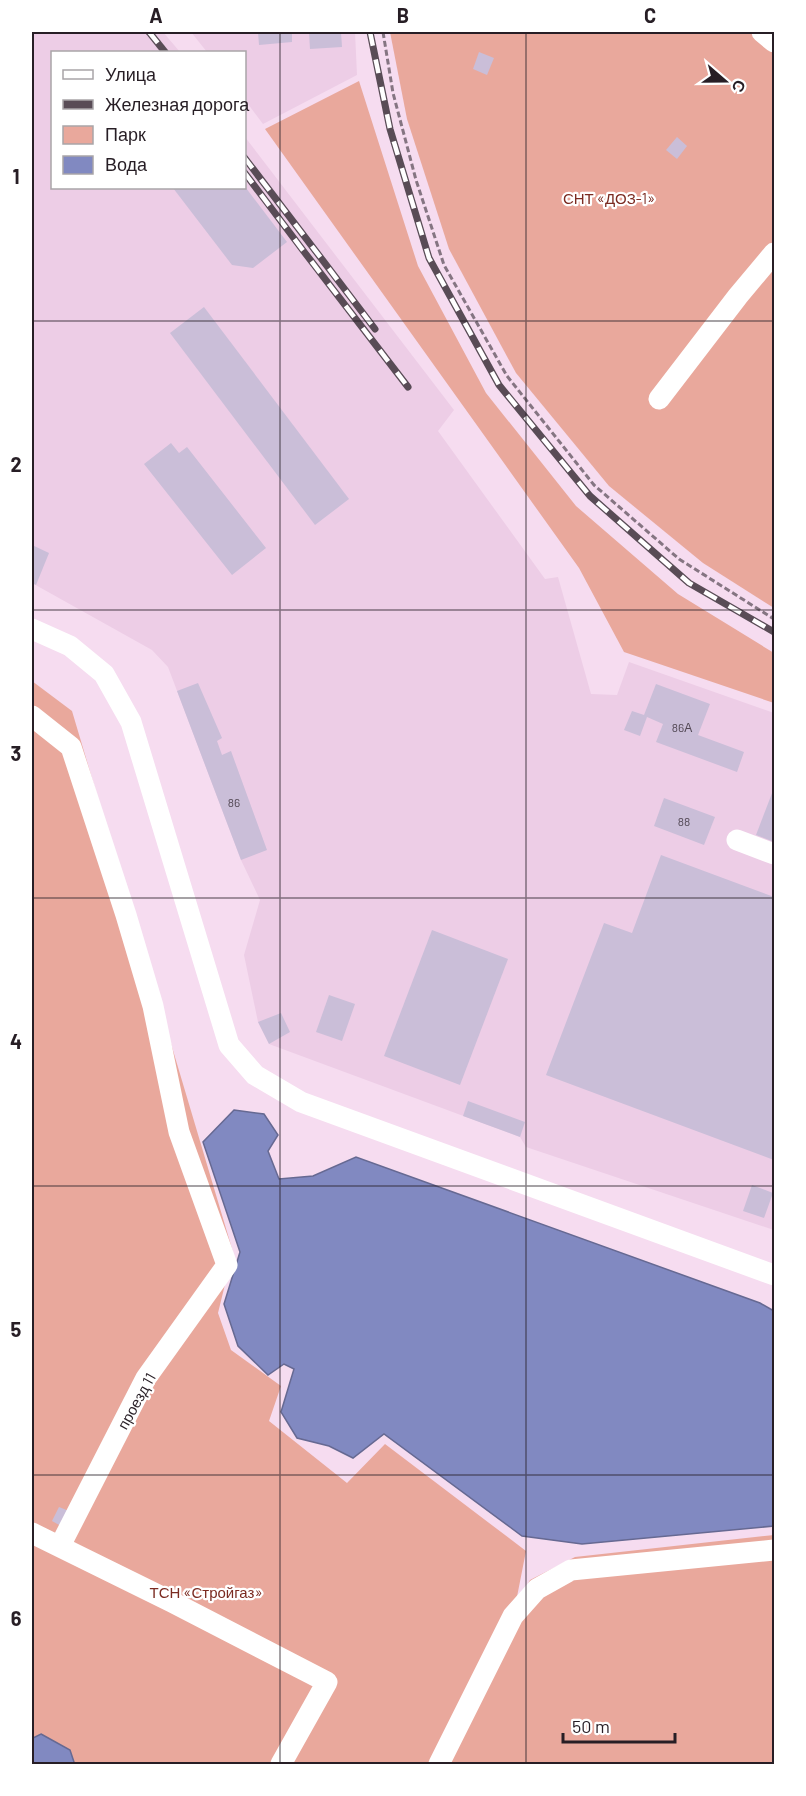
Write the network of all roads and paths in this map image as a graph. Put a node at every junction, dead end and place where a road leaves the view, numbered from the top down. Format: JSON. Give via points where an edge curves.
{"nodes":[{"id":1,"x":382,"y":32,"type":"edge"},
{"id":2,"x":762,"y":32,"type":"edge"},
{"id":3,"x":774,"y":42,"type":"edge"},
{"id":4,"x":774,"y":253,"type":"edge"},
{"id":5,"x":659,"y":399,"type":"dead end"},
{"id":6,"x":774,"y":619,"type":"edge"},
{"id":7,"x":32,"y":629,"type":"edge"},
{"id":8,"x":32,"y":716,"type":"edge"},
{"id":9,"x":737,"y":840,"type":"dead end"},
{"id":10,"x":774,"y":854,"type":"edge"},
{"id":11,"x":774,"y":1275,"type":"edge"},
{"id":12,"x":32,"y":1533,"type":"edge"},
{"id":13,"x":60,"y":1546,"type":"junction"},
{"id":14,"x":774,"y":1550,"type":"edge"},
{"id":15,"x":281,"y":1764,"type":"edge"},
{"id":16,"x":439,"y":1764,"type":"edge"}],
"edges":[{"from":1,"to":6,"type":"path","via":[[407,147],[444,265],[507,376],[594,485],[679,559]]},
{"from":2,"to":3,"type":"street"},
{"from":4,"to":5,"type":"street"},
{"from":7,"to":11,"type":"street","via":[[70,646],[104,674],[131,722],[229,1045],[255,1075],[301,1102]]},
{"from":8,"to":13,"type":"street","name":"проезд 11","via":[[71,747],[153,1006],[179,1132],[227,1265],[146,1378]]},
{"from":9,"to":10,"type":"street"},
{"from":12,"to":13,"type":"street"},
{"from":13,"to":15,"type":"street","via":[[327,1682]]},
{"from":14,"to":16,"type":"street","via":[[572,1570],[537,1589],[513,1616]]}]}
